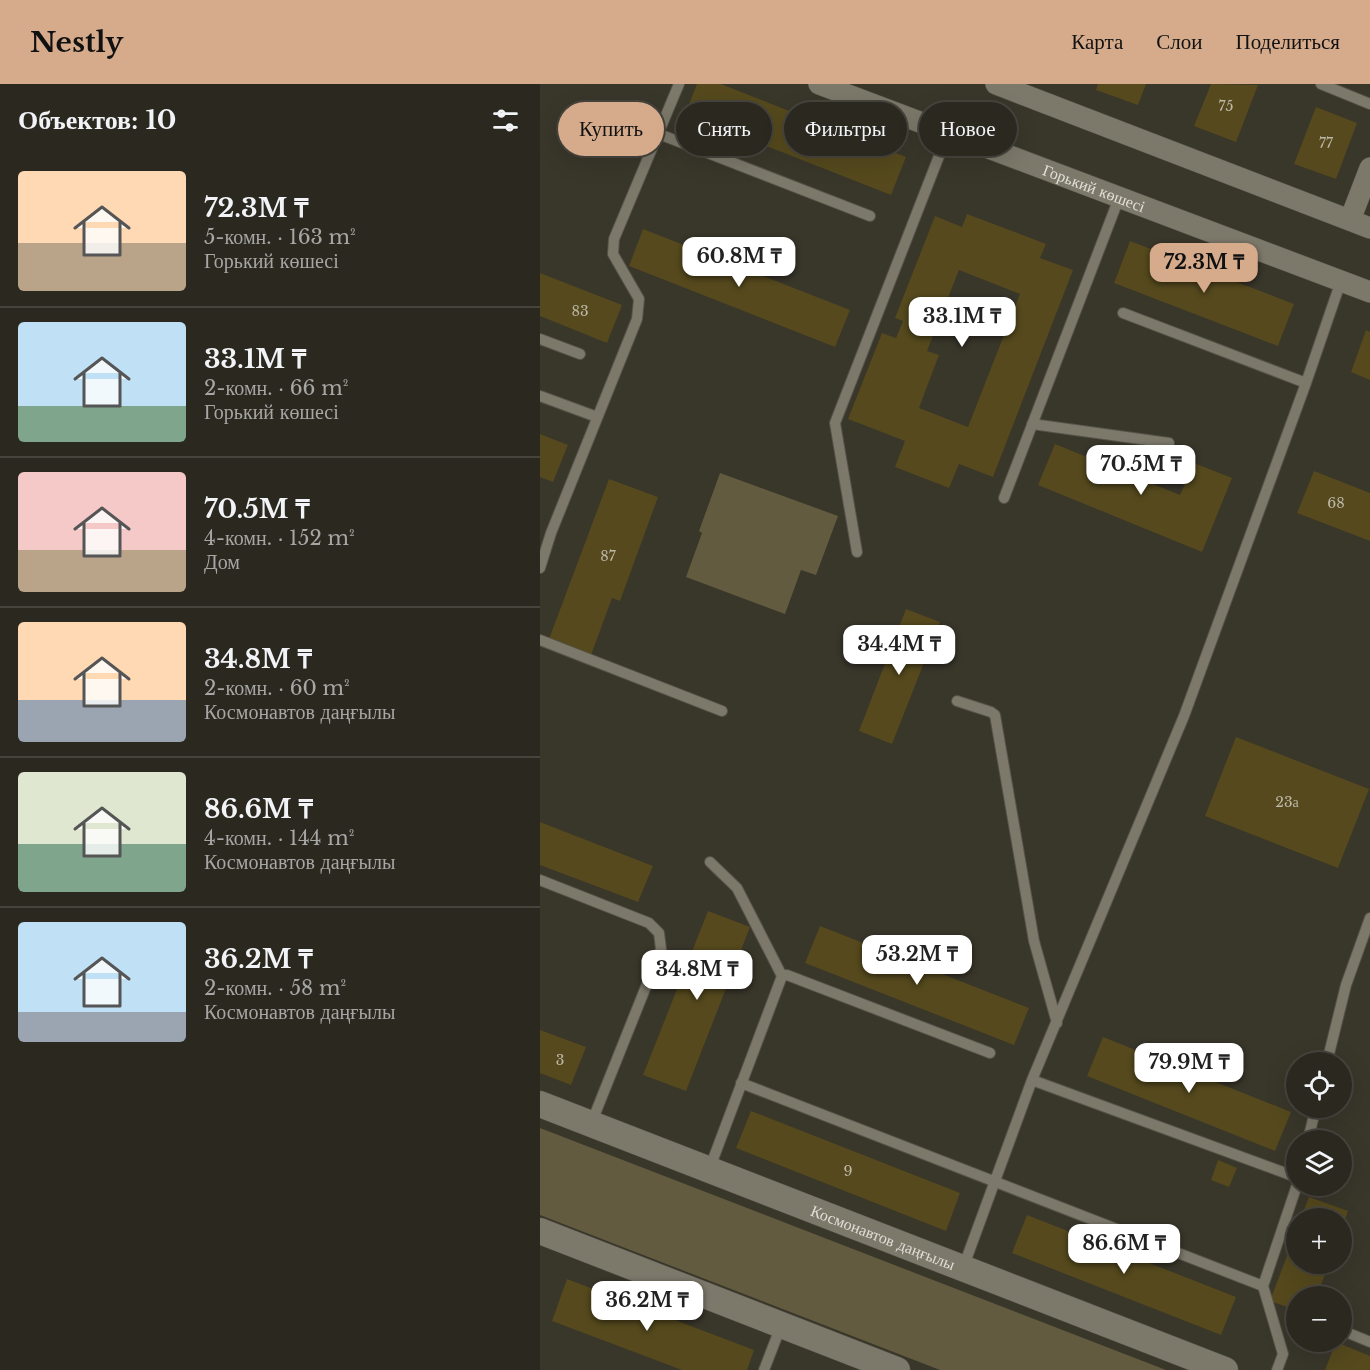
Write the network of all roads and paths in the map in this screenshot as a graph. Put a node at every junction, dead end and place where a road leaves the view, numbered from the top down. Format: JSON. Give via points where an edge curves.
{"nodes":[{"id":1,"x":679,"y":84,"type":"edge"},
{"id":2,"x":819,"y":84,"type":"edge"},
{"id":3,"x":996,"y":84,"type":"edge"},
{"id":4,"x":1321,"y":84,"type":"edge"},
{"id":5,"x":1370,"y":104,"type":"edge"},
{"id":6,"x":664,"y":122,"type":"edge"},
{"id":7,"x":919,"y":122,"type":"edge"},
{"id":8,"x":664,"y":136,"type":"edge"},
{"id":9,"x":650,"y":156,"type":"edge"},
{"id":10,"x":939,"y":156,"type":"edge"},
{"id":11,"x":1009,"y":156,"type":"edge"},
{"id":12,"x":1370,"y":168,"type":"edge"},
{"id":13,"x":1119,"y":198,"type":"junction"},
{"id":14,"x":870,"y":216,"type":"dead end"},
{"id":15,"x":1350,"y":220,"type":"junction"},
{"id":16,"x":1370,"y":228,"type":"edge"},
{"id":17,"x":1341,"y":281,"type":"junction"},
{"id":18,"x":1370,"y":292,"type":"edge"},
{"id":19,"x":1123,"y":313,"type":"dead end"},
{"id":20,"x":540,"y":339,"type":"edge"},
{"id":21,"x":580,"y":354,"type":"dead end"},
{"id":22,"x":1306,"y":383,"type":"junction"},
{"id":23,"x":540,"y":396,"type":"edge"},
{"id":24,"x":597,"y":417,"type":"junction"},
{"id":25,"x":1032,"y":424,"type":"junction"},
{"id":26,"x":1169,"y":443,"type":"dead end"},
{"id":27,"x":1004,"y":498,"type":"dead end"},
{"id":28,"x":540,"y":529,"type":"edge"},
{"id":29,"x":551,"y":533,"type":"junction"},
{"id":30,"x":857,"y":552,"type":"dead end"},
{"id":31,"x":540,"y":568,"type":"edge"},
{"id":32,"x":540,"y":640,"type":"edge"},
{"id":33,"x":957,"y":701,"type":"dead end"},
{"id":34,"x":722,"y":711,"type":"dead end"},
{"id":35,"x":710,"y":862,"type":"dead end"},
{"id":36,"x":540,"y":880,"type":"edge"},
{"id":37,"x":1370,"y":918,"type":"edge"},
{"id":38,"x":782,"y":976,"type":"junction"},
{"id":39,"x":1057,"y":1023,"type":"junction"},
{"id":40,"x":1329,"y":1052,"type":"edge"},
{"id":41,"x":990,"y":1053,"type":"dead end"},
{"id":42,"x":1032,"y":1080,"type":"junction"},
{"id":43,"x":741,"y":1083,"type":"junction"},
{"id":44,"x":540,"y":1104,"type":"edge"},
{"id":45,"x":591,"y":1124,"type":"junction"},
{"id":46,"x":709,"y":1170,"type":"junction"},
{"id":47,"x":1286,"y":1173,"type":"edge"},
{"id":48,"x":995,"y":1182,"type":"junction"},
{"id":49,"x":1293,"y":1196,"type":"edge"},
{"id":50,"x":540,"y":1231,"type":"edge"},
{"id":51,"x":963,"y":1268,"type":"junction"},
{"id":52,"x":1263,"y":1286,"type":"junction"},
{"id":53,"x":781,"y":1326,"type":"junction"},
{"id":54,"x":1352,"y":1335,"type":"edge"},
{"id":55,"x":1370,"y":1342,"type":"edge"},
{"id":56,"x":764,"y":1370,"type":"edge"},
{"id":57,"x":897,"y":1370,"type":"edge"},
{"id":58,"x":1224,"y":1370,"type":"edge"},
{"id":59,"x":1277,"y":1370,"type":"edge"}],
"edges":[{"from":1,"to":6,"type":"lane"},
{"from":2,"to":7,"type":"street","name":"Горький көшесі"},
{"from":3,"to":15,"type":"street"},
{"from":4,"to":5,"type":"lane"},
{"from":8,"to":14,"type":"lane"},
{"from":9,"to":24,"type":"lane","via":[[614,239],[613,254],[639,299],[637,319]]},
{"from":10,"to":30,"type":"lane","via":[[835,423]]},
{"from":11,"to":13,"type":"street","name":"Горький көшесі"},
{"from":12,"to":15,"type":"street"},
{"from":13,"to":17,"type":"street","name":"Горький көшесі"},
{"from":13,"to":25,"type":"lane"},
{"from":15,"to":16,"type":"street"},
{"from":17,"to":18,"type":"street","name":"Горький көшесі"},
{"from":17,"to":22,"type":"lane"},
{"from":19,"to":22,"type":"lane"},
{"from":20,"to":21,"type":"lane"},
{"from":22,"to":39,"type":"lane","via":[[1184,716]]},
{"from":23,"to":24,"type":"lane"},
{"from":24,"to":29,"type":"lane"},
{"from":25,"to":26,"type":"lane"},
{"from":25,"to":27,"type":"lane"},
{"from":28,"to":29,"type":"lane"},
{"from":29,"to":31,"type":"lane"},
{"from":32,"to":34,"type":"lane"},
{"from":33,"to":39,"type":"lane","via":[[994,715],[1034,941]]},
{"from":35,"to":38,"type":"lane","via":[[737,888]]},
{"from":36,"to":45,"type":"lane","via":[[650,923],[659,933],[661,949]]},
{"from":37,"to":40,"type":"lane","via":[[1346,985]]},
{"from":38,"to":41,"type":"lane"},
{"from":38,"to":43,"type":"lane"},
{"from":39,"to":42,"type":"lane"},
{"from":42,"to":47,"type":"lane"},
{"from":42,"to":48,"type":"lane"},
{"from":43,"to":46,"type":"lane"},
{"from":43,"to":48,"type":"lane"},
{"from":44,"to":45,"type":"street","name":"Космонавтов даңғылы"},
{"from":45,"to":46,"type":"street","name":"Космонавтов даңғылы"},
{"from":46,"to":51,"type":"street","name":"Космонавтов даңғылы"},
{"from":48,"to":51,"type":"lane"},
{"from":48,"to":52,"type":"lane"},
{"from":49,"to":52,"type":"lane"},
{"from":50,"to":53,"type":"street"},
{"from":51,"to":58,"type":"street","name":"Космонавтов даңғылы"},
{"from":52,"to":59,"type":"lane","via":[[1283,1354]]},
{"from":53,"to":56,"type":"lane"},
{"from":53,"to":57,"type":"street"},
{"from":54,"to":55,"type":"lane"}]}
